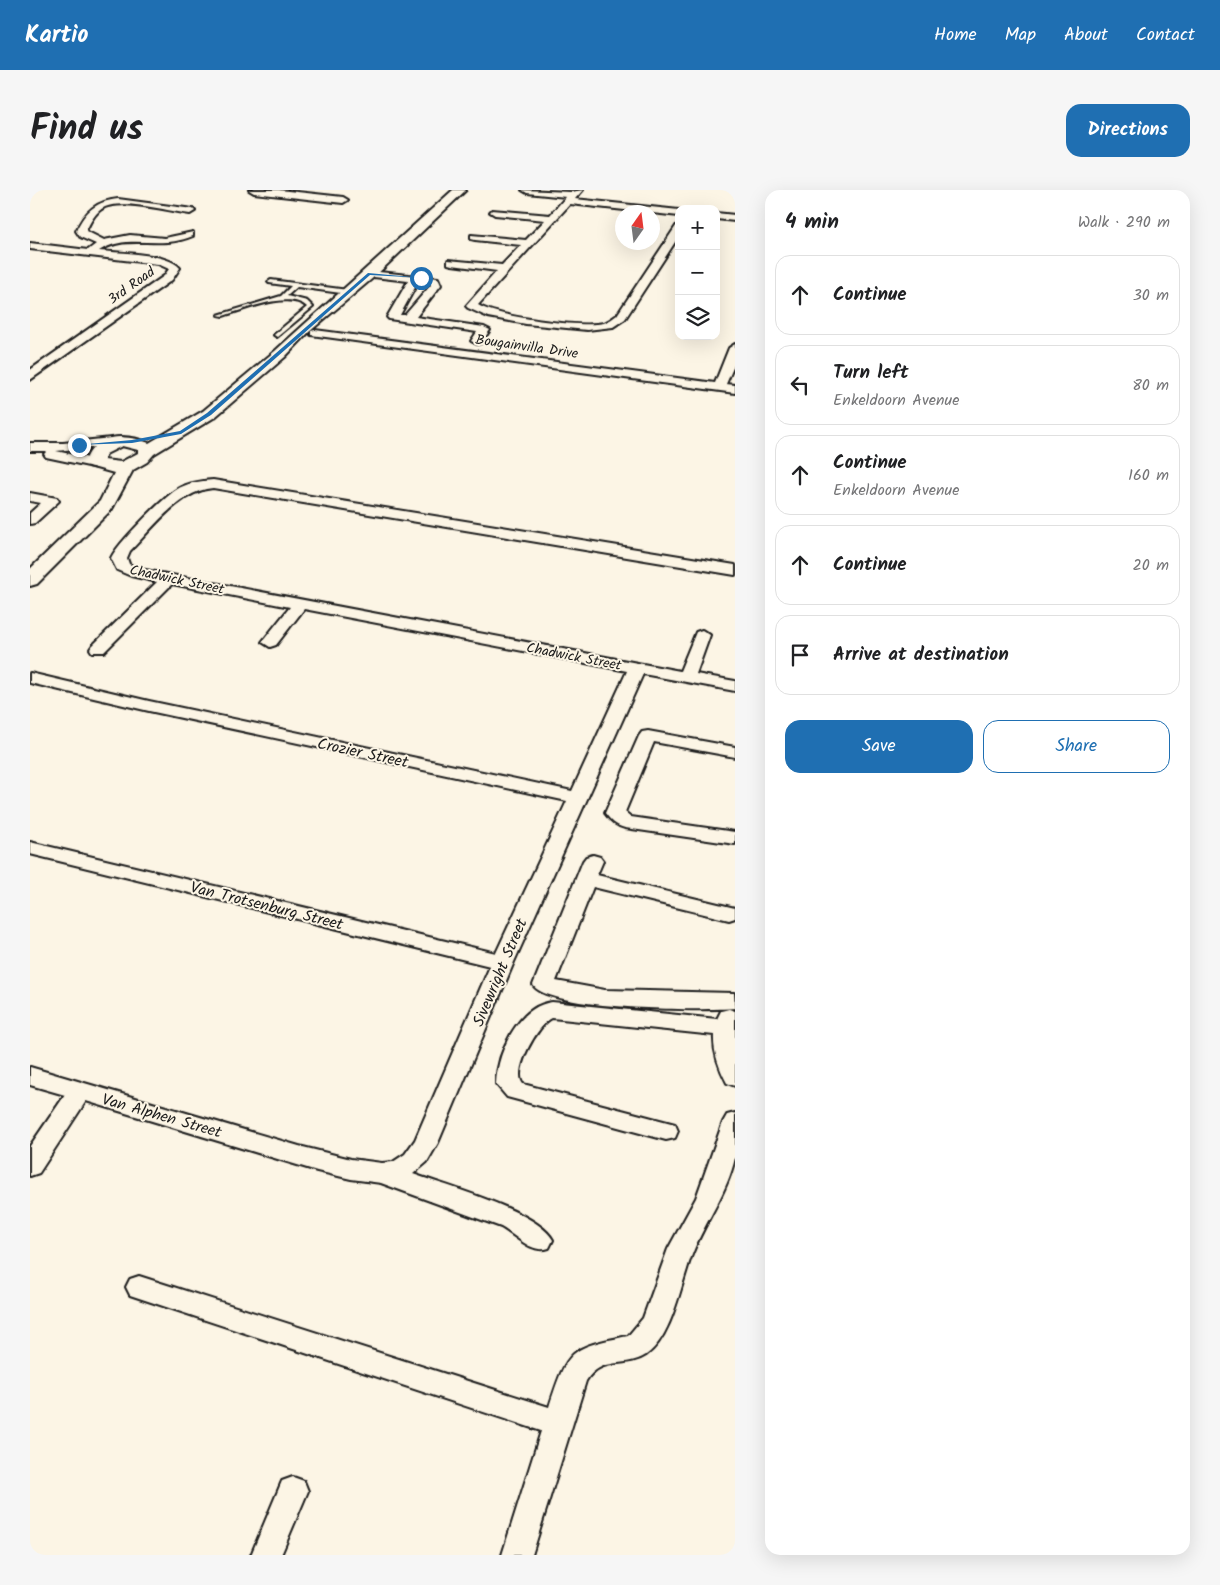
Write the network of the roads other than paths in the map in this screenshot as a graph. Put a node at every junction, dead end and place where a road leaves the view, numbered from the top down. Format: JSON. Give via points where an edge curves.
{"nodes":[{"id":1,"x":254,"y":190,"type":"edge"},
{"id":2,"x":460,"y":190,"type":"edge"},
{"id":3,"x":527,"y":190,"type":"edge"},
{"id":4,"x":574,"y":195,"type":"edge"},
{"id":5,"x":344,"y":200,"type":"dead end"},
{"id":6,"x":190,"y":211,"type":"dead end"},
{"id":7,"x":495,"y":212,"type":"dead end"},
{"id":8,"x":675,"y":212,"type":"edge"},
{"id":9,"x":720,"y":216,"type":"edge"},
{"id":10,"x":552,"y":218,"type":"junction"},
{"id":11,"x":735,"y":218,"type":"edge"},
{"id":12,"x":189,"y":234,"type":"dead end"},
{"id":13,"x":675,"y":234,"type":"edge"},
{"id":14,"x":475,"y":237,"type":"dead end"},
{"id":15,"x":103,"y":243,"type":"junction"},
{"id":16,"x":529,"y":243,"type":"junction"},
{"id":17,"x":30,"y":246,"type":"edge"},
{"id":18,"x":90,"y":253,"type":"junction"},
{"id":19,"x":452,"y":262,"type":"dead end"},
{"id":20,"x":505,"y":268,"type":"junction"},
{"id":21,"x":370,"y":274,"type":"junction"},
{"id":22,"x":415,"y":278,"type":"junction"},
{"id":23,"x":271,"y":282,"type":"dead end"},
{"id":24,"x":296,"y":285,"type":"junction"},
{"id":25,"x":348,"y":292,"type":"junction"},
{"id":26,"x":283,"y":297,"type":"junction"},
{"id":27,"x":222,"y":315,"type":"dead end"},
{"id":28,"x":408,"y":319,"type":"junction"},
{"id":29,"x":309,"y":331,"type":"junction"},
{"id":30,"x":277,"y":335,"type":"dead end"},
{"id":31,"x":477,"y":341,"type":"dead end"},
{"id":32,"x":735,"y":348,"type":"edge"},
{"id":33,"x":30,"y":376,"type":"edge"},
{"id":34,"x":720,"y":384,"type":"junction"},
{"id":35,"x":735,"y":384,"type":"edge"},
{"id":36,"x":735,"y":389,"type":"edge"},
{"id":37,"x":181,"y":432,"type":"junction"},
{"id":38,"x":127,"y":442,"type":"junction"},
{"id":39,"x":30,"y":449,"type":"edge"},
{"id":40,"x":147,"y":451,"type":"junction"},
{"id":41,"x":100,"y":465,"type":"junction"},
{"id":42,"x":127,"y":466,"type":"junction"},
{"id":43,"x":30,"y":497,"type":"edge"},
{"id":44,"x":30,"y":520,"type":"edge"},
{"id":45,"x":87,"y":522,"type":"junction"},
{"id":46,"x":735,"y":570,"type":"edge"},
{"id":47,"x":169,"y":579,"type":"junction"},
{"id":48,"x":30,"y":580,"type":"edge"},
{"id":49,"x":300,"y":604,"type":"junction"},
{"id":50,"x":702,"y":635,"type":"dead end"},
{"id":51,"x":270,"y":642,"type":"dead end"},
{"id":52,"x":98,"y":649,"type":"dead end"},
{"id":53,"x":637,"y":668,"type":"junction"},
{"id":54,"x":686,"y":677,"type":"junction"},
{"id":55,"x":30,"y":678,"type":"edge"},
{"id":56,"x":735,"y":686,"type":"edge"},
{"id":57,"x":735,"y":752,"type":"edge"},
{"id":58,"x":577,"y":798,"type":"junction"},
{"id":59,"x":735,"y":838,"type":"edge"},
{"id":60,"x":30,"y":848,"type":"edge"},
{"id":61,"x":729,"y":913,"type":"dead end"},
{"id":62,"x":503,"y":962,"type":"junction"},
{"id":63,"x":734,"y":999,"type":"edge"},
{"id":64,"x":725,"y":1028,"type":"junction"},
{"id":65,"x":30,"y":1076,"type":"edge"},
{"id":66,"x":735,"y":1077,"type":"edge"},
{"id":67,"x":80,"y":1091,"type":"junction"},
{"id":68,"x":735,"y":1122,"type":"edge"},
{"id":69,"x":666,"y":1131,"type":"dead end"},
{"id":70,"x":294,"y":1154,"type":"joint"},
{"id":71,"x":30,"y":1166,"type":"edge"},
{"id":72,"x":382,"y":1173,"type":"junction"},
{"id":73,"x":540,"y":1240,"type":"dead end"},
{"id":74,"x":139,"y":1288,"type":"dead end"},
{"id":75,"x":558,"y":1423,"type":"junction"},
{"id":76,"x":293,"y":1491,"type":"dead end"},
{"id":77,"x":266,"y":1555,"type":"edge"},
{"id":78,"x":518,"y":1555,"type":"edge"}],
"edges":[{"from":1,"to":5,"type":"street"},
{"from":2,"to":21,"type":"street"},
{"from":3,"to":4,"type":"street"},
{"from":4,"to":8,"type":"street"},
{"from":4,"to":10,"type":"street"},
{"from":6,"to":15,"type":"street","via":[[124,203],[102,205],[81,231]]},
{"from":7,"to":10,"type":"street"},
{"from":9,"to":11,"type":"street"},
{"from":10,"to":16,"type":"street"},
{"from":12,"to":15,"type":"street","via":[[169,242],[131,237]]},
{"from":13,"to":20,"type":"street","via":[[621,317],[614,324],[600,327],[476,311],[472,306],[474,302]]},
{"from":14,"to":16,"type":"street"},
{"from":15,"to":18,"type":"street"},
{"from":16,"to":20,"type":"street"},
{"from":17,"to":18,"type":"street","name":"3rd Road"},
{"from":18,"to":33,"type":"street","name":"3rd Road","via":[[165,262],[175,268],[168,278]]},
{"from":19,"to":20,"type":"street"},
{"from":21,"to":22,"type":"street"},
{"from":21,"to":25,"type":"street"},
{"from":22,"to":28,"type":"street","via":[[393,317]]},
{"from":22,"to":28,"type":"street","via":[[434,280],[436,285]]},
{"from":23,"to":24,"type":"lane"},
{"from":24,"to":25,"type":"lane"},
{"from":24,"to":26,"type":"lane"},
{"from":25,"to":29,"type":"street"},
{"from":26,"to":27,"type":"lane"},
{"from":26,"to":30,"type":"lane","via":[[306,302],[310,307]]},
{"from":28,"to":31,"type":"street","via":[[484,330]]},
{"from":29,"to":34,"type":"street","name":"Bougainvilla Drive"},
{"from":29,"to":37,"type":"street","via":[[209,414]]},
{"from":32,"to":34,"type":"street"},
{"from":34,"to":35,"type":"street","name":"Bougainvilla Drive"},
{"from":34,"to":36,"type":"street","name":"Bougainvilla Drive"},
{"from":37,"to":38,"type":"street"},
{"from":37,"to":40,"type":"street"},
{"from":38,"to":39,"type":"street"},
{"from":38,"to":40,"type":"street","via":[[143,446]]},
{"from":38,"to":41,"type":"street","via":[[100,450],[94,459]]},
{"from":39,"to":41,"type":"street"},
{"from":40,"to":42,"type":"street","via":[[143,458]]},
{"from":41,"to":42,"type":"street","via":[[113,468]]},
{"from":41,"to":45,"type":"street","via":[[100,489]]},
{"from":42,"to":45,"type":"street","via":[[114,496]]},
{"from":43,"to":44,"type":"street","via":[[52,501]]},
{"from":45,"to":48,"type":"street"},
{"from":46,"to":47,"type":"street","name":"Chadwick Street","via":[[213,484],[200,485],[181,493],[123,549],[119,558],[122,566],[136,573]]},
{"from":47,"to":49,"type":"street","name":"Chadwick Street"},
{"from":47,"to":52,"type":"street"},
{"from":49,"to":51,"type":"street"},
{"from":49,"to":53,"type":"street","name":"Chadwick Street"},
{"from":50,"to":54,"type":"street"},
{"from":53,"to":54,"type":"street","name":"Chadwick Street"},
{"from":53,"to":58,"type":"street","name":"Sivewright Street"},
{"from":54,"to":56,"type":"street","name":"Chadwick Street"},
{"from":55,"to":58,"type":"street","name":"Crozier Street"},
{"from":57,"to":59,"type":"street","via":[[648,736],[614,813],[625,822]]},
{"from":58,"to":62,"type":"street","name":"Sivewright Street"},
{"from":60,"to":62,"type":"street","name":"Van Trotsenburg Street"},
{"from":61,"to":63,"type":"street","via":[[590,870],[544,985],[551,990],[579,995]]},
{"from":62,"to":72,"type":"street","name":"Sivewright Street","via":[[417,1160],[406,1167]]},
{"from":63,"to":64,"type":"street"},
{"from":64,"to":66,"type":"street","via":[[725,1055]]},
{"from":64,"to":69,"type":"street","via":[[545,1011],[535,1016],[527,1027],[506,1075],[508,1084],[515,1091]]},
{"from":65,"to":67,"type":"street","name":"Van Alphen Street"},
{"from":67,"to":70,"type":"street","name":"Van Alphen Street"},
{"from":67,"to":71,"type":"street"},
{"from":68,"to":75,"type":"street","via":[[708,1200],[681,1249],[655,1323],[636,1348],[595,1355],[582,1362],[573,1376]]},
{"from":70,"to":72,"type":"street","name":"Sivewright Street"},
{"from":72,"to":73,"type":"street","via":[[510,1220]]},
{"from":74,"to":75,"type":"street"},
{"from":75,"to":78,"type":"street"},
{"from":76,"to":77,"type":"street"}]}
